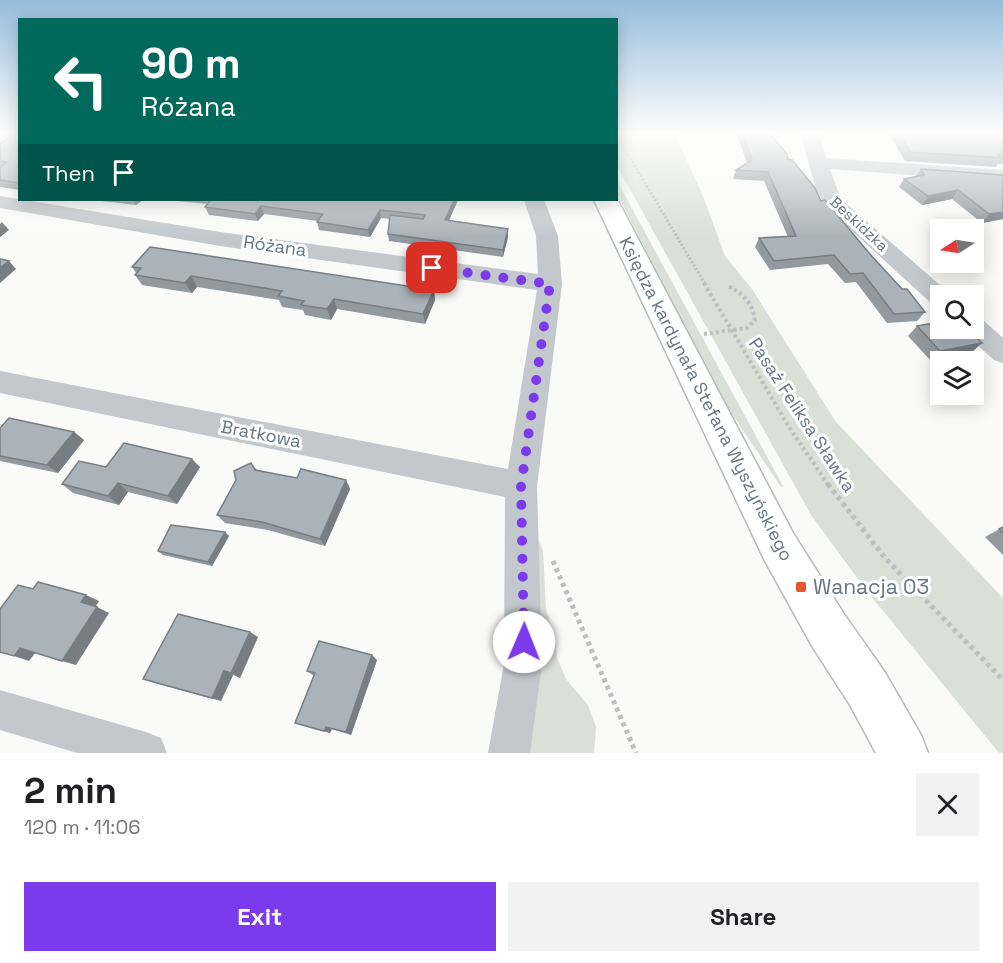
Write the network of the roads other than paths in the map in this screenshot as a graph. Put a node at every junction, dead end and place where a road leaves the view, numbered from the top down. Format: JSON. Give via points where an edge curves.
{"nodes":[{"id":1,"x":819,"y":167,"type":"edge"},
{"id":2,"x":866,"y":167,"type":"edge"},
{"id":3,"x":1003,"y":176,"type":"edge"},
{"id":4,"x":534,"y":201,"type":"edge"},
{"id":5,"x":606,"y":201,"type":"edge"},
{"id":6,"x":0,"y":202,"type":"edge"},
{"id":7,"x":550,"y":284,"type":"junction"},
{"id":8,"x":930,"y":289,"type":"edge"},
{"id":9,"x":984,"y":336,"type":"edge"},
{"id":10,"x":1003,"y":353,"type":"edge"},
{"id":11,"x":0,"y":382,"type":"edge"},
{"id":12,"x":521,"y":486,"type":"junction"},
{"id":13,"x":867,"y":688,"type":"junction"},
{"id":14,"x":0,"y":710,"type":"edge"},
{"id":15,"x":146,"y":753,"type":"edge"},
{"id":16,"x":508,"y":753,"type":"edge"},
{"id":17,"x":903,"y":753,"type":"edge"},
{"id":18,"x":928,"y":753,"type":"edge"}],
"edges":[{"from":1,"to":8,"type":"street","name":"Beskidzka","via":[[824,189],[833,203]]},
{"from":2,"to":3,"type":"street"},
{"from":4,"to":7,"type":"street","via":[[547,236]]},
{"from":5,"to":13,"type":"main road","name":"Księdza kardynała Stefana Wyszyńskiego","via":[[779,547]]},
{"from":6,"to":7,"type":"street","name":"Różana","via":[[219,239]]},
{"from":7,"to":12,"type":"street"},
{"from":9,"to":10,"type":"street"},
{"from":11,"to":12,"type":"street","name":"Bratkowa"},
{"from":12,"to":16,"type":"street","via":[[523,664]]},
{"from":13,"to":17,"type":"main road","name":"Księdza kardynała Stefana Wyszyńskiego"},
{"from":13,"to":18,"type":"main road","name":"Księdza kardynała Stefana Wyszyńskiego"},
{"from":14,"to":15,"type":"street"}]}
